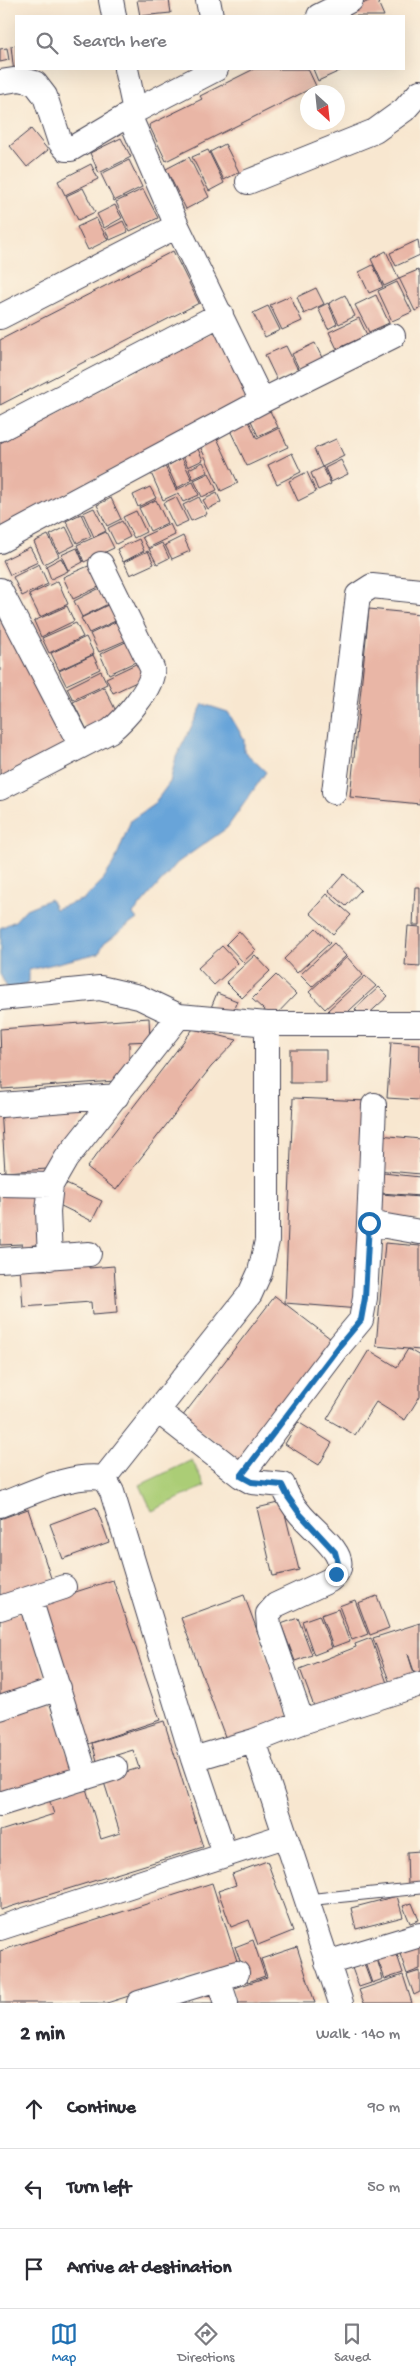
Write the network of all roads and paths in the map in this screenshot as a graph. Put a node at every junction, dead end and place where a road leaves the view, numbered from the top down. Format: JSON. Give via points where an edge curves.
{"nodes":[{"id":1,"x":111,"y":0,"type":"edge"},
{"id":2,"x":208,"y":0,"type":"edge"},
{"id":3,"x":309,"y":0,"type":"edge"},
{"id":4,"x":351,"y":0,"type":"edge"},
{"id":5,"x":114,"y":15,"type":"edge"},
{"id":6,"x":211,"y":15,"type":"edge"},
{"id":7,"x":312,"y":15,"type":"edge"},
{"id":8,"x":320,"y":15,"type":"edge"},
{"id":9,"x":126,"y":70,"type":"edge"},
{"id":10,"x":214,"y":70,"type":"edge"},
{"id":11,"x":0,"y":82,"type":"edge"},
{"id":12,"x":420,"y":92,"type":"edge"},
{"id":13,"x":132,"y":113,"type":"junction"},
{"id":14,"x":248,"y":182,"type":"dead end"},
{"id":15,"x":177,"y":226,"type":"junction"},
{"id":16,"x":220,"y":314,"type":"junction"},
{"id":17,"x":0,"y":317,"type":"edge"},
{"id":18,"x":393,"y":336,"type":"dead end"},
{"id":19,"x":262,"y":401,"type":"junction"},
{"id":20,"x":0,"y":429,"type":"edge"},
{"id":21,"x":0,"y":541,"type":"edge"},
{"id":22,"x":101,"y":564,"type":"dead end"},
{"id":23,"x":0,"y":590,"type":"edge"},
{"id":24,"x":420,"y":591,"type":"edge"},
{"id":25,"x":81,"y":746,"type":"junction"},
{"id":26,"x":0,"y":788,"type":"edge"},
{"id":27,"x":334,"y":792,"type":"dead end"},
{"id":28,"x":0,"y":998,"type":"edge"},
{"id":29,"x":179,"y":1016,"type":"junction"},
{"id":30,"x":267,"y":1024,"type":"junction"},
{"id":31,"x":420,"y":1024,"type":"edge"},
{"id":32,"x":117,"y":1096,"type":"junction"},
{"id":33,"x":1,"y":1105,"type":"edge"},
{"id":34,"x":374,"y":1105,"type":"dead end"},
{"id":35,"x":0,"y":1184,"type":"edge"},
{"id":36,"x":51,"y":1185,"type":"junction"},
{"id":37,"x":369,"y":1223,"type":"junction"},
{"id":38,"x":420,"y":1232,"type":"edge"},
{"id":39,"x":89,"y":1254,"type":"dead end"},
{"id":40,"x":50,"y":1258,"type":"junction"},
{"id":41,"x":0,"y":1260,"type":"edge"},
{"id":42,"x":158,"y":1411,"type":"junction"},
{"id":43,"x":241,"y":1476,"type":"junction"},
{"id":44,"x":104,"y":1478,"type":"junction"},
{"id":45,"x":0,"y":1505,"type":"edge"},
{"id":46,"x":64,"y":1587,"type":"dead end"},
{"id":47,"x":30,"y":1599,"type":"junction"},
{"id":48,"x":0,"y":1608,"type":"edge"},
{"id":49,"x":420,"y":1684,"type":"edge"},
{"id":50,"x":59,"y":1688,"type":"junction"},
{"id":51,"x":0,"y":1708,"type":"edge"},
{"id":52,"x":302,"y":1722,"type":"junction"},
{"id":53,"x":254,"y":1741,"type":"junction"},
{"id":54,"x":193,"y":1759,"type":"junction"},
{"id":55,"x":116,"y":1768,"type":"dead end"},
{"id":56,"x":86,"y":1777,"type":"junction"},
{"id":57,"x":0,"y":1804,"type":"edge"},
{"id":58,"x":284,"y":1836,"type":"junction"},
{"id":59,"x":225,"y":1854,"type":"junction"},
{"id":60,"x":420,"y":1888,"type":"edge"},
{"id":61,"x":307,"y":1900,"type":"junction"},
{"id":62,"x":0,"y":1928,"type":"edge"},
{"id":63,"x":420,"y":1935,"type":"edge"},
{"id":64,"x":327,"y":1963,"type":"junction"},
{"id":65,"x":138,"y":2003,"type":"edge"},
{"id":66,"x":226,"y":2003,"type":"edge"},
{"id":67,"x":341,"y":2003,"type":"edge"}],
"edges":[{"from":1,"to":5,"type":"street"},
{"from":2,"to":6,"type":"street"},
{"from":3,"to":7,"type":"street"},
{"from":4,"to":8,"type":"street"},
{"from":9,"to":13,"type":"street"},
{"from":10,"to":13,"type":"street"},
{"from":11,"to":13,"type":"street","via":[[20,79],[35,84],[45,96],[60,142],[66,149],[75,147]]},
{"from":12,"to":14,"type":"street","via":[[404,110],[375,132]]},
{"from":13,"to":15,"type":"street"},
{"from":15,"to":16,"type":"street"},
{"from":15,"to":17,"type":"street"},
{"from":16,"to":19,"type":"street"},
{"from":16,"to":20,"type":"street"},
{"from":18,"to":19,"type":"street"},
{"from":19,"to":21,"type":"street"},
{"from":22,"to":25,"type":"street","via":[[154,674],[149,686],[118,725]]},
{"from":23,"to":25,"type":"street"},
{"from":24,"to":27,"type":"street","via":[[372,586],[358,595]]},
{"from":25,"to":26,"type":"street"},
{"from":28,"to":29,"type":"street","via":[[100,988],[139,996]]},
{"from":29,"to":30,"type":"street"},
{"from":29,"to":32,"type":"street"},
{"from":30,"to":31,"type":"street"},
{"from":30,"to":42,"type":"street","via":[[267,1241],[260,1272],[250,1294]]},
{"from":32,"to":33,"type":"street"},
{"from":32,"to":36,"type":"street","via":[[66,1159]]},
{"from":34,"to":37,"type":"street"},
{"from":35,"to":36,"type":"street"},
{"from":36,"to":40,"type":"street","via":[[48,1211]]},
{"from":37,"to":38,"type":"street"},
{"from":37,"to":43,"type":"street","via":[[361,1320]]},
{"from":39,"to":40,"type":"street"},
{"from":40,"to":41,"type":"street"},
{"from":42,"to":43,"type":"street"},
{"from":42,"to":44,"type":"street"},
{"from":43,"to":52,"type":"street","via":[[252,1482],[282,1485],[300,1514],[339,1560],[336,1574],[330,1580],[276,1605],[268,1614],[269,1627]]},
{"from":44,"to":45,"type":"street","via":[[76,1478]]},
{"from":44,"to":54,"type":"street","via":[[112,1492]]},
{"from":46,"to":47,"type":"street"},
{"from":47,"to":48,"type":"street"},
{"from":47,"to":50,"type":"street"},
{"from":49,"to":52,"type":"street"},
{"from":50,"to":51,"type":"street"},
{"from":50,"to":56,"type":"street"},
{"from":52,"to":53,"type":"street"},
{"from":53,"to":54,"type":"street"},
{"from":53,"to":58,"type":"street"},
{"from":54,"to":59,"type":"street"},
{"from":55,"to":56,"type":"street"},
{"from":56,"to":57,"type":"street"},
{"from":58,"to":59,"type":"street"},
{"from":58,"to":61,"type":"street"},
{"from":59,"to":62,"type":"street"},
{"from":60,"to":61,"type":"lane"},
{"from":61,"to":64,"type":"street"},
{"from":63,"to":64,"type":"street"},
{"from":64,"to":67,"type":"street"},
{"from":65,"to":66,"type":"street","via":[[228,1976]]}]}
